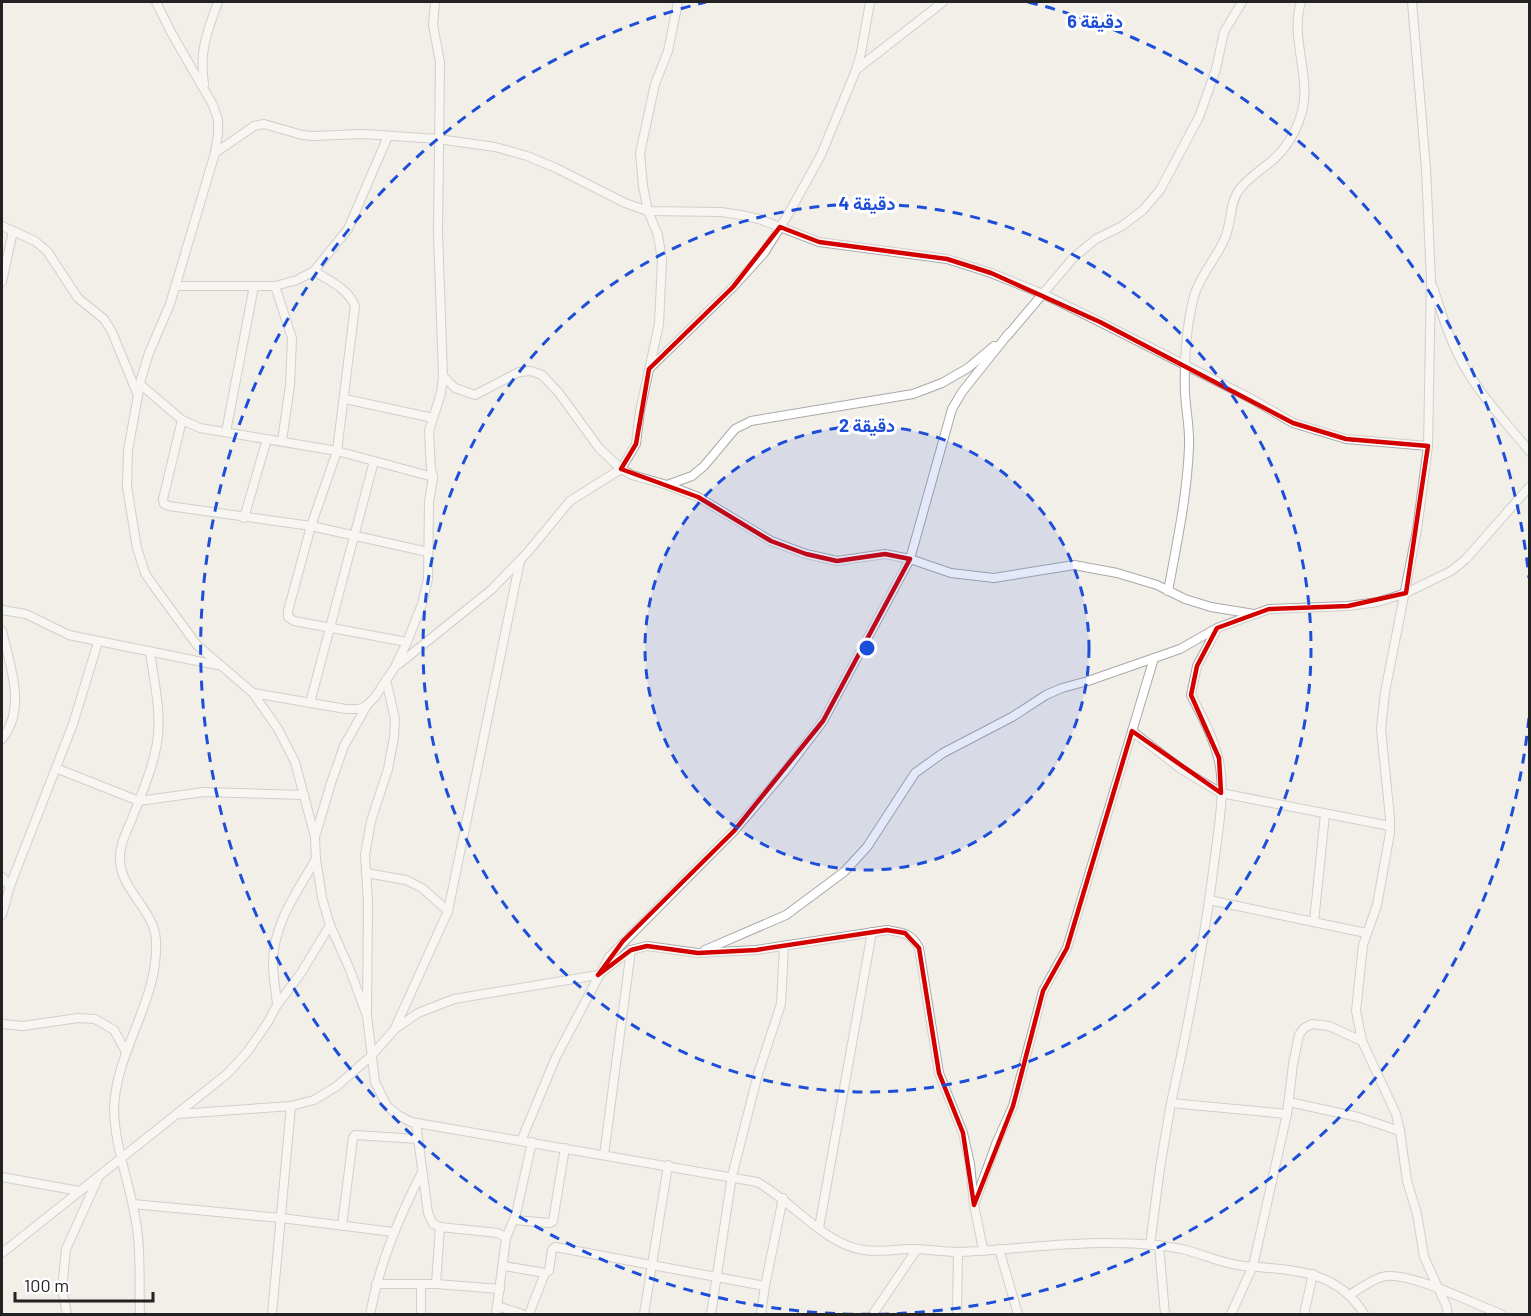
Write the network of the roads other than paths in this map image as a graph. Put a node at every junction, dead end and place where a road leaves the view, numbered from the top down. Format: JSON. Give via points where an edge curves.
{"nodes":[{"id":1,"x":156,"y":2,"type":"edge"},
{"id":2,"x":218,"y":2,"type":"edge"},
{"id":3,"x":435,"y":2,"type":"edge"},
{"id":4,"x":678,"y":2,"type":"edge"},
{"id":5,"x":870,"y":2,"type":"edge"},
{"id":6,"x":943,"y":2,"type":"edge"},
{"id":7,"x":1242,"y":2,"type":"edge"},
{"id":8,"x":1301,"y":2,"type":"edge"},
{"id":9,"x":1412,"y":2,"type":"edge"},
{"id":10,"x":855,"y":70,"type":"junction"},
{"id":11,"x":204,"y":88,"type":"junction"},
{"id":12,"x":388,"y":136,"type":"junction"},
{"id":13,"x":438,"y":139,"type":"junction"},
{"id":14,"x":215,"y":153,"type":"junction"},
{"id":15,"x":648,"y":211,"type":"junction"},
{"id":16,"x":2,"y":226,"type":"edge"},
{"id":17,"x":780,"y":227,"type":"junction"},
{"id":18,"x":13,"y":231,"type":"junction"},
{"id":19,"x":314,"y":271,"type":"junction"},
{"id":20,"x":1431,"y":279,"type":"junction"},
{"id":21,"x":2,"y":282,"type":"edge"},
{"id":22,"x":175,"y":286,"type":"junction"},
{"id":23,"x":254,"y":286,"type":"junction"},
{"id":24,"x":275,"y":286,"type":"junction"},
{"id":25,"x":1043,"y":294,"type":"junction"},
{"id":26,"x":1009,"y":333,"type":"junction"},
{"id":27,"x":1186,"y":366,"type":"junction"},
{"id":28,"x":649,"y":369,"type":"junction"},
{"id":29,"x":443,"y":376,"type":"junction"},
{"id":30,"x":140,"y":384,"type":"junction"},
{"id":31,"x":138,"y":395,"type":"junction"},
{"id":32,"x":345,"y":399,"type":"junction"},
{"id":33,"x":433,"y":418,"type":"junction"},
{"id":34,"x":182,"y":420,"type":"junction"},
{"id":35,"x":226,"y":432,"type":"junction"},
{"id":36,"x":267,"y":439,"type":"junction"},
{"id":37,"x":282,"y":441,"type":"junction"},
{"id":38,"x":1428,"y":447,"type":"junction"},
{"id":39,"x":337,"y":451,"type":"junction"},
{"id":40,"x":1530,"y":452,"type":"edge"},
{"id":41,"x":374,"y":461,"type":"junction"},
{"id":42,"x":621,"y":469,"type":"junction"},
{"id":43,"x":433,"y":477,"type":"junction"},
{"id":44,"x":667,"y":485,"type":"junction"},
{"id":45,"x":1530,"y":486,"type":"edge"},
{"id":46,"x":244,"y":518,"type":"junction"},
{"id":47,"x":311,"y":526,"type":"junction"},
{"id":48,"x":355,"y":536,"type":"junction"},
{"id":49,"x":428,"y":552,"type":"junction"},
{"id":50,"x":910,"y":559,"type":"junction"},
{"id":51,"x":521,"y":560,"type":"junction"},
{"id":52,"x":1168,"y":591,"type":"junction"},
{"id":53,"x":1406,"y":593,"type":"junction"},
{"id":54,"x":2,"y":610,"type":"edge"},
{"id":55,"x":1255,"y":614,"type":"junction"},
{"id":56,"x":331,"y":627,"type":"junction"},
{"id":57,"x":1217,"y":628,"type":"junction"},
{"id":58,"x":2,"y":632,"type":"edge"},
{"id":59,"x":98,"y":642,"type":"junction"},
{"id":60,"x":407,"y":642,"type":"junction"},
{"id":61,"x":150,"y":652,"type":"junction"},
{"id":62,"x":1154,"y":658,"type":"junction"},
{"id":63,"x":219,"y":665,"type":"junction"},
{"id":64,"x":395,"y":667,"type":"junction"},
{"id":65,"x":386,"y":680,"type":"junction"},
{"id":66,"x":253,"y":693,"type":"junction"},
{"id":67,"x":310,"y":703,"type":"junction"},
{"id":68,"x":366,"y":706,"type":"junction"},
{"id":69,"x":1132,"y":731,"type":"junction"},
{"id":70,"x":2,"y":739,"type":"edge"},
{"id":71,"x":58,"y":769,"type":"junction"},
{"id":72,"x":1221,"y":793,"type":"junction"},
{"id":73,"x":304,"y":795,"type":"junction"},
{"id":74,"x":139,"y":801,"type":"junction"},
{"id":75,"x":1325,"y":814,"type":"junction"},
{"id":76,"x":1390,"y":826,"type":"junction"},
{"id":77,"x":315,"y":837,"type":"junction"},
{"id":78,"x":316,"y":859,"type":"junction"},
{"id":79,"x":366,"y":873,"type":"junction"},
{"id":80,"x":2,"y":877,"type":"edge"},
{"id":81,"x":10,"y":886,"type":"junction"},
{"id":82,"x":1209,"y":900,"type":"junction"},
{"id":83,"x":448,"y":911,"type":"junction"},
{"id":84,"x":2,"y":915,"type":"edge"},
{"id":85,"x":1314,"y":922,"type":"junction"},
{"id":86,"x":330,"y":925,"type":"junction"},
{"id":87,"x":872,"y":932,"type":"junction"},
{"id":88,"x":1366,"y":933,"type":"junction"},
{"id":89,"x":784,"y":946,"type":"junction"},
{"id":90,"x":631,"y":950,"type":"junction"},
{"id":91,"x":698,"y":953,"type":"junction"},
{"id":92,"x":598,"y":975,"type":"junction"},
{"id":93,"x":277,"y":1005,"type":"junction"},
{"id":94,"x":367,"y":1016,"type":"junction"},
{"id":95,"x":2,"y":1024,"type":"edge"},
{"id":96,"x":395,"y":1029,"type":"junction"},
{"id":97,"x":1362,"y":1041,"type":"junction"},
{"id":98,"x":126,"y":1052,"type":"junction"},
{"id":99,"x":371,"y":1056,"type":"junction"},
{"id":100,"x":1289,"y":1102,"type":"junction"},
{"id":101,"x":1171,"y":1103,"type":"junction"},
{"id":102,"x":291,"y":1106,"type":"junction"},
{"id":103,"x":178,"y":1114,"type":"junction"},
{"id":104,"x":1287,"y":1114,"type":"junction"},
{"id":105,"x":416,"y":1123,"type":"junction"},
{"id":106,"x":1400,"y":1131,"type":"junction"},
{"id":107,"x":418,"y":1139,"type":"junction"},
{"id":108,"x":521,"y":1141,"type":"junction"},
{"id":109,"x":532,"y":1142,"type":"junction"},
{"id":110,"x":565,"y":1148,"type":"junction"},
{"id":111,"x":604,"y":1155,"type":"junction"},
{"id":112,"x":121,"y":1158,"type":"junction"},
{"id":113,"x":668,"y":1165,"type":"junction"},
{"id":114,"x":422,"y":1171,"type":"junction"},
{"id":115,"x":99,"y":1175,"type":"junction"},
{"id":116,"x":732,"y":1176,"type":"junction"},
{"id":117,"x":2,"y":1177,"type":"edge"},
{"id":118,"x":79,"y":1191,"type":"junction"},
{"id":119,"x":783,"y":1198,"type":"junction"},
{"id":120,"x":133,"y":1204,"type":"junction"},
{"id":121,"x":974,"y":1205,"type":"junction"},
{"id":122,"x":281,"y":1218,"type":"junction"},
{"id":123,"x":514,"y":1220,"type":"junction"},
{"id":124,"x":342,"y":1226,"type":"junction"},
{"id":125,"x":440,"y":1227,"type":"junction"},
{"id":126,"x":819,"y":1228,"type":"junction"},
{"id":127,"x":393,"y":1232,"type":"junction"},
{"id":128,"x":506,"y":1238,"type":"junction"},
{"id":129,"x":1155,"y":1245,"type":"junction"},
{"id":130,"x":917,"y":1249,"type":"junction"},
{"id":131,"x":999,"y":1249,"type":"junction"},
{"id":132,"x":983,"y":1250,"type":"junction"},
{"id":133,"x":958,"y":1252,"type":"junction"},
{"id":134,"x":2,"y":1253,"type":"edge"},
{"id":135,"x":504,"y":1266,"type":"junction"},
{"id":136,"x":651,"y":1266,"type":"junction"},
{"id":137,"x":1253,"y":1266,"type":"junction"},
{"id":138,"x":545,"y":1274,"type":"junction"},
{"id":139,"x":1313,"y":1274,"type":"junction"},
{"id":140,"x":717,"y":1279,"type":"junction"},
{"id":141,"x":376,"y":1284,"type":"junction"},
{"id":142,"x":421,"y":1284,"type":"junction"},
{"id":143,"x":436,"y":1284,"type":"junction"},
{"id":144,"x":765,"y":1287,"type":"junction"},
{"id":145,"x":500,"y":1289,"type":"junction"},
{"id":146,"x":1440,"y":1290,"type":"junction"},
{"id":147,"x":1350,"y":1295,"type":"junction"},
{"id":148,"x":496,"y":1310,"type":"edge"},
{"id":149,"x":67,"y":1314,"type":"edge"},
{"id":150,"x":140,"y":1314,"type":"edge"},
{"id":151,"x":272,"y":1314,"type":"edge"},
{"id":152,"x":370,"y":1314,"type":"edge"},
{"id":153,"x":420,"y":1314,"type":"edge"},
{"id":154,"x":522,"y":1314,"type":"edge"},
{"id":155,"x":529,"y":1314,"type":"edge"},
{"id":156,"x":644,"y":1314,"type":"edge"},
{"id":157,"x":711,"y":1314,"type":"edge"},
{"id":158,"x":762,"y":1314,"type":"edge"},
{"id":159,"x":873,"y":1314,"type":"edge"},
{"id":160,"x":957,"y":1314,"type":"edge"},
{"id":161,"x":1018,"y":1314,"type":"edge"},
{"id":162,"x":1165,"y":1314,"type":"edge"},
{"id":163,"x":1231,"y":1314,"type":"edge"},
{"id":164,"x":1304,"y":1314,"type":"edge"},
{"id":165,"x":1364,"y":1314,"type":"edge"},
{"id":166,"x":1448,"y":1314,"type":"edge"},
{"id":167,"x":1501,"y":1314,"type":"edge"}],
"edges":[{"from":1,"to":11,"type":"street"},
{"from":2,"to":11,"type":"street","via":[[201,57]]},
{"from":3,"to":13,"type":"street","via":[[440,62]]},
{"from":4,"to":15,"type":"street","via":[[640,153]]},
{"from":5,"to":10,"type":"street"},
{"from":6,"to":10,"type":"street"},
{"from":7,"to":25,"type":"street","via":[[1224,32],[1199,117],[1160,190],[1129,221],[1096,239],[1074,257]]},
{"from":8,"to":27,"type":"street","via":[[1298,26],[1305,91],[1301,117],[1276,158],[1239,190],[1232,204],[1226,236],[1196,293]]},
{"from":9,"to":20,"type":"street"},
{"from":10,"to":17,"type":"street","via":[[821,155]]},
{"from":11,"to":14,"type":"street","via":[[218,120]]},
{"from":12,"to":13,"type":"street"},
{"from":12,"to":14,"type":"street","via":[[302,135],[264,124],[254,126]]},
{"from":12,"to":19,"type":"street","via":[[348,229]]},
{"from":13,"to":15,"type":"street","via":[[527,156]]},
{"from":13,"to":29,"type":"street"},
{"from":14,"to":22,"type":"street"},
{"from":15,"to":17,"type":"street","via":[[721,212]]},
{"from":15,"to":28,"type":"street","via":[[662,260],[659,324]]},
{"from":16,"to":18,"type":"street"},
{"from":17,"to":25,"type":"street","via":[[819,242],[947,259]]},
{"from":17,"to":28,"type":"street","via":[[764,254]]},
{"from":18,"to":21,"type":"street"},
{"from":18,"to":31,"type":"street","via":[[47,251],[78,298],[104,319]]},
{"from":19,"to":24,"type":"street"},
{"from":19,"to":32,"type":"street","via":[[344,290],[355,306]]},
{"from":20,"to":38,"type":"street"},
{"from":20,"to":40,"type":"street","via":[[1459,357]]},
{"from":22,"to":23,"type":"street"},
{"from":22,"to":30,"type":"street"},
{"from":23,"to":24,"type":"street"},
{"from":23,"to":35,"type":"street"},
{"from":24,"to":37,"type":"street","via":[[292,338]]},
{"from":25,"to":26,"type":"street"},
{"from":25,"to":27,"type":"street"},
{"from":26,"to":44,"type":"street","via":[[968,368],[913,394],[752,421],[735,429],[692,476]]},
{"from":26,"to":50,"type":"street","via":[[952,409]]},
{"from":27,"to":38,"type":"street","via":[[1293,423],[1357,440]]},
{"from":27,"to":52,"type":"street","via":[[1190,444],[1186,500]]},
{"from":28,"to":42,"type":"street","via":[[636,444]]},
{"from":29,"to":33,"type":"street"},
{"from":29,"to":42,"type":"street","via":[[455,388],[475,395],[519,372],[531,370],[542,375],[599,448]]},
{"from":30,"to":31,"type":"street"},
{"from":30,"to":34,"type":"street"},
{"from":31,"to":63,"type":"street","via":[[128,450],[127,487],[137,548],[153,585],[197,645]]},
{"from":32,"to":33,"type":"street"},
{"from":32,"to":39,"type":"street"},
{"from":33,"to":43,"type":"street","via":[[429,431]]},
{"from":34,"to":35,"type":"street"},
{"from":34,"to":46,"type":"street","via":[[164,504]]},
{"from":35,"to":36,"type":"street"},
{"from":36,"to":37,"type":"street"},
{"from":36,"to":46,"type":"street"},
{"from":37,"to":39,"type":"street"},
{"from":38,"to":53,"type":"street"},
{"from":39,"to":41,"type":"street"},
{"from":39,"to":47,"type":"street"},
{"from":41,"to":43,"type":"street"},
{"from":41,"to":48,"type":"street"},
{"from":42,"to":44,"type":"street"},
{"from":42,"to":51,"type":"street","via":[[570,501]]},
{"from":43,"to":49,"type":"street"},
{"from":44,"to":50,"type":"street","via":[[698,497],[771,541],[806,554],[837,561],[885,555]]},
{"from":45,"to":53,"type":"street","via":[[1466,559],[1451,571]]},
{"from":46,"to":47,"type":"street"},
{"from":47,"to":48,"type":"street"},
{"from":47,"to":56,"type":"street","via":[[288,617]]},
{"from":48,"to":49,"type":"street"},
{"from":48,"to":56,"type":"street"},
{"from":49,"to":60,"type":"street","via":[[428,579]]},
{"from":50,"to":52,"type":"street","via":[[951,573],[994,578],[1074,565],[1117,573]]},
{"from":50,"to":92,"type":"street","via":[[823,721],[734,831],[624,941]]},
{"from":51,"to":64,"type":"street","via":[[491,590]]},
{"from":51,"to":83,"type":"street"},
{"from":52,"to":55,"type":"street","via":[[1211,607]]},
{"from":53,"to":55,"type":"street","via":[[1378,602],[1269,609]]},
{"from":53,"to":76,"type":"street","via":[[1381,729]]},
{"from":54,"to":59,"type":"street","via":[[26,614],[52,628]]},
{"from":55,"to":57,"type":"street"},
{"from":56,"to":60,"type":"street"},
{"from":56,"to":67,"type":"street"},
{"from":57,"to":62,"type":"street","via":[[1180,649]]},
{"from":57,"to":72,"type":"street","via":[[1197,666],[1191,694],[1219,758]]},
{"from":58,"to":70,"type":"street","via":[[16,703]]},
{"from":59,"to":61,"type":"street"},
{"from":59,"to":71,"type":"street"},
{"from":60,"to":64,"type":"street"},
{"from":61,"to":63,"type":"street"},
{"from":61,"to":74,"type":"street","via":[[157,742]]},
{"from":62,"to":69,"type":"street"},
{"from":62,"to":91,"type":"street","via":[[1046,695],[943,753],[915,773],[867,847],[835,879],[786,915]]},
{"from":63,"to":66,"type":"street"},
{"from":64,"to":65,"type":"street"},
{"from":65,"to":68,"type":"street"},
{"from":65,"to":79,"type":"street","via":[[394,737],[371,820]]},
{"from":66,"to":67,"type":"street"},
{"from":66,"to":73,"type":"street","via":[[295,762]]},
{"from":67,"to":68,"type":"street","via":[[346,709]]},
{"from":68,"to":77,"type":"street","via":[[344,746]]},
{"from":69,"to":72,"type":"street","via":[[1181,769]]},
{"from":69,"to":121,"type":"street","via":[[1067,948],[1043,991],[1013,1106]]},
{"from":71,"to":74,"type":"street"},
{"from":71,"to":81,"type":"street"},
{"from":72,"to":75,"type":"street"},
{"from":72,"to":82,"type":"street"},
{"from":73,"to":74,"type":"street","via":[[204,792]]},
{"from":73,"to":77,"type":"street"},
{"from":74,"to":98,"type":"street","via":[[120,860],[126,882],[148,916],[156,950],[148,992]]},
{"from":75,"to":76,"type":"street"},
{"from":75,"to":85,"type":"street"},
{"from":76,"to":88,"type":"street","via":[[1377,905]]},
{"from":77,"to":78,"type":"street"},
{"from":78,"to":86,"type":"street"},
{"from":78,"to":93,"type":"street","via":[[276,937],[273,963]]},
{"from":79,"to":83,"type":"street","via":[[406,880],[422,888]]},
{"from":79,"to":94,"type":"street"},
{"from":80,"to":81,"type":"street"},
{"from":81,"to":84,"type":"street"},
{"from":82,"to":85,"type":"street"},
{"from":82,"to":101,"type":"street"},
{"from":83,"to":96,"type":"street"},
{"from":85,"to":88,"type":"street"},
{"from":86,"to":93,"type":"street"},
{"from":86,"to":94,"type":"street"},
{"from":87,"to":89,"type":"street"},
{"from":87,"to":121,"type":"street","via":[[904,933],[919,948],[939,1072],[963,1133]]},
{"from":87,"to":126,"type":"street"},
{"from":88,"to":97,"type":"street","via":[[1356,1011]]},
{"from":89,"to":91,"type":"street"},
{"from":89,"to":116,"type":"street","via":[[781,1004]]},
{"from":90,"to":91,"type":"street","via":[[647,946]]},
{"from":90,"to":92,"type":"street"},
{"from":90,"to":111,"type":"street"},
{"from":92,"to":96,"type":"street","via":[[454,999],[418,1013]]},
{"from":92,"to":108,"type":"street","via":[[556,1057]]},
{"from":93,"to":103,"type":"street","via":[[248,1052]]},
{"from":94,"to":99,"type":"street"},
{"from":95,"to":98,"type":"street","via":[[23,1026],[95,1019],[114,1030]]},
{"from":96,"to":99,"type":"street"},
{"from":97,"to":100,"type":"street","via":[[1329,1026],[1312,1024],[1304,1028],[1295,1054]]},
{"from":97,"to":106,"type":"street","via":[[1385,1087]]},
{"from":98,"to":112,"type":"street","via":[[117,1077],[114,1110]]},
{"from":99,"to":102,"type":"street","via":[[337,1086],[314,1100]]},
{"from":99,"to":105,"type":"street","via":[[375,1082],[387,1106]]},
{"from":100,"to":104,"type":"street"},
{"from":100,"to":106,"type":"street","via":[[1348,1114]]},
{"from":101,"to":104,"type":"street"},
{"from":101,"to":129,"type":"street","via":[[1160,1168]]},
{"from":102,"to":103,"type":"street"},
{"from":102,"to":122,"type":"street"},
{"from":103,"to":112,"type":"street"},
{"from":104,"to":137,"type":"street"},
{"from":105,"to":107,"type":"street"},
{"from":105,"to":108,"type":"street"},
{"from":106,"to":146,"type":"street","via":[[1424,1257]]},
{"from":107,"to":114,"type":"street"},
{"from":107,"to":124,"type":"street","via":[[355,1135]]},
{"from":108,"to":109,"type":"street"},
{"from":109,"to":110,"type":"street"},
{"from":109,"to":123,"type":"street"},
{"from":110,"to":111,"type":"street"},
{"from":110,"to":123,"type":"street","via":[[553,1221]]},
{"from":111,"to":113,"type":"street"},
{"from":112,"to":115,"type":"street"},
{"from":112,"to":120,"type":"street"},
{"from":113,"to":116,"type":"street"},
{"from":113,"to":136,"type":"street"},
{"from":114,"to":125,"type":"street","via":[[428,1213]]},
{"from":114,"to":127,"type":"street"},
{"from":115,"to":118,"type":"street"},
{"from":115,"to":149,"type":"street","via":[[66,1249],[62,1288]]},
{"from":116,"to":119,"type":"street","via":[[758,1182]]},
{"from":116,"to":140,"type":"street"},
{"from":117,"to":118,"type":"street"},
{"from":118,"to":134,"type":"street"},
{"from":119,"to":126,"type":"street"},
{"from":119,"to":144,"type":"street"},
{"from":120,"to":122,"type":"street"},
{"from":120,"to":150,"type":"street"},
{"from":121,"to":132,"type":"street"},
{"from":122,"to":124,"type":"street"},
{"from":122,"to":151,"type":"street"},
{"from":123,"to":128,"type":"street"},
{"from":124,"to":127,"type":"street"},
{"from":125,"to":128,"type":"street","via":[[498,1233]]},
{"from":125,"to":143,"type":"street"},
{"from":126,"to":130,"type":"street","via":[[852,1248]]},
{"from":127,"to":141,"type":"street"},
{"from":128,"to":135,"type":"street"},
{"from":129,"to":131,"type":"street","via":[[1105,1243]]},
{"from":129,"to":137,"type":"street"},
{"from":129,"to":162,"type":"street"},
{"from":130,"to":133,"type":"street"},
{"from":130,"to":159,"type":"street"},
{"from":131,"to":132,"type":"street"},
{"from":131,"to":161,"type":"street"},
{"from":132,"to":133,"type":"street"},
{"from":133,"to":160,"type":"street"},
{"from":135,"to":138,"type":"street"},
{"from":135,"to":145,"type":"street"},
{"from":136,"to":138,"type":"street","via":[[555,1247]]},
{"from":136,"to":140,"type":"street"},
{"from":136,"to":156,"type":"street"},
{"from":137,"to":139,"type":"street"},
{"from":137,"to":163,"type":"street"},
{"from":138,"to":155,"type":"street"},
{"from":139,"to":147,"type":"street"},
{"from":139,"to":164,"type":"street"},
{"from":140,"to":144,"type":"street"},
{"from":140,"to":157,"type":"street"},
{"from":141,"to":142,"type":"street"},
{"from":141,"to":152,"type":"street"},
{"from":142,"to":143,"type":"street"},
{"from":142,"to":153,"type":"street"},
{"from":143,"to":145,"type":"street"},
{"from":144,"to":158,"type":"street"},
{"from":145,"to":148,"type":"street"},
{"from":146,"to":147,"type":"street","via":[[1409,1277],[1392,1275]]},
{"from":146,"to":166,"type":"street"},
{"from":146,"to":167,"type":"street"},
{"from":147,"to":165,"type":"street"},
{"from":148,"to":154,"type":"street"}]}
